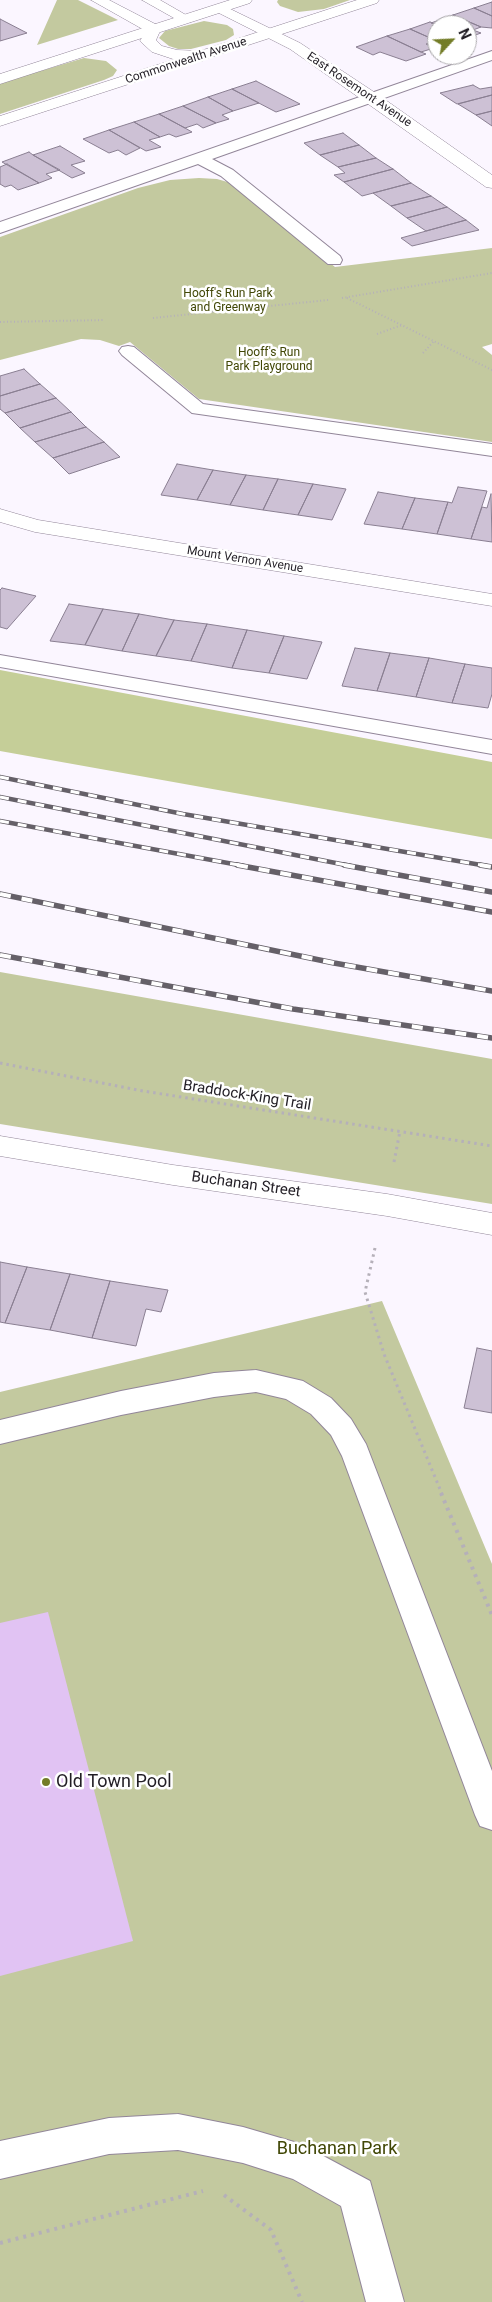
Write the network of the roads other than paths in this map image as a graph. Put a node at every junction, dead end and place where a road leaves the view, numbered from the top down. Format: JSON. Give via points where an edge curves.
{"nodes":[{"id":1,"x":98,"y":0,"type":"edge"},
{"id":2,"x":149,"y":0,"type":"edge"},
{"id":3,"x":245,"y":0,"type":"edge"},
{"id":4,"x":372,"y":0,"type":"edge"},
{"id":5,"x":220,"y":8,"type":"junction"},
{"id":6,"x":186,"y":19,"type":"junction"},
{"id":7,"x":154,"y":29,"type":"junction"},
{"id":8,"x":271,"y":34,"type":"junction"},
{"id":9,"x":492,"y":55,"type":"edge"},
{"id":10,"x":202,"y":56,"type":"junction"},
{"id":11,"x":0,"y":79,"type":"edge"},
{"id":12,"x":371,"y":97,"type":"junction"},
{"id":13,"x":0,"y":122,"type":"edge"},
{"id":14,"x":199,"y":158,"type":"junction"},
{"id":15,"x":492,"y":183,"type":"edge"},
{"id":16,"x":0,"y":228,"type":"edge"},
{"id":17,"x":334,"y":260,"type":"dead end"},
{"id":18,"x":128,"y":351,"type":"dead end"},
{"id":19,"x":492,"y":450,"type":"edge"},
{"id":20,"x":0,"y":514,"type":"edge"},
{"id":21,"x":492,"y":600,"type":"edge"},
{"id":22,"x":0,"y":661,"type":"edge"},
{"id":23,"x":492,"y":748,"type":"edge"},
{"id":24,"x":0,"y":1146,"type":"edge"},
{"id":25,"x":492,"y":1224,"type":"edge"},
{"id":26,"x":0,"y":1432,"type":"edge"},
{"id":27,"x":492,"y":1815,"type":"edge"},
{"id":28,"x":0,"y":2160,"type":"edge"},
{"id":29,"x":385,"y":2302,"type":"edge"}],
"edges":[{"from":1,"to":7,"type":"street"},
{"from":2,"to":6,"type":"street"},
{"from":3,"to":5,"type":"street"},
{"from":4,"to":8,"type":"street","name":"Commonwealth Avenue"},
{"from":5,"to":6,"type":"street"},
{"from":5,"to":8,"type":"street","name":"East Rosemont Avenue"},
{"from":6,"to":7,"type":"street"},
{"from":7,"to":10,"type":"street","via":[[148,40],[157,49],[176,55]]},
{"from":7,"to":11,"type":"street"},
{"from":8,"to":10,"type":"street","name":"Commonwealth Avenue"},
{"from":8,"to":12,"type":"street","name":"East Rosemont Avenue","via":[[295,46]]},
{"from":9,"to":12,"type":"lane"},
{"from":10,"to":13,"type":"street","name":"Commonwealth Avenue"},
{"from":12,"to":14,"type":"lane"},
{"from":12,"to":15,"type":"street","name":"East Rosemont Avenue"},
{"from":14,"to":16,"type":"lane"},
{"from":14,"to":17,"type":"lane","via":[[226,173]]},
{"from":18,"to":19,"type":"lane","via":[[198,409]]},
{"from":20,"to":21,"type":"street","name":"Mount Vernon Avenue","via":[[35,526]]},
{"from":22,"to":23,"type":"lane"},
{"from":24,"to":25,"type":"street","name":"Buchanan Street"},
{"from":26,"to":27,"type":"lane","via":[[121,1403],[214,1385],[256,1381],[293,1389],[320,1406],[341,1427],[356,1453]]},
{"from":28,"to":29,"type":"lane","via":[[109,2136],[178,2132],[243,2145],[301,2163],[357,2194]]}]}
